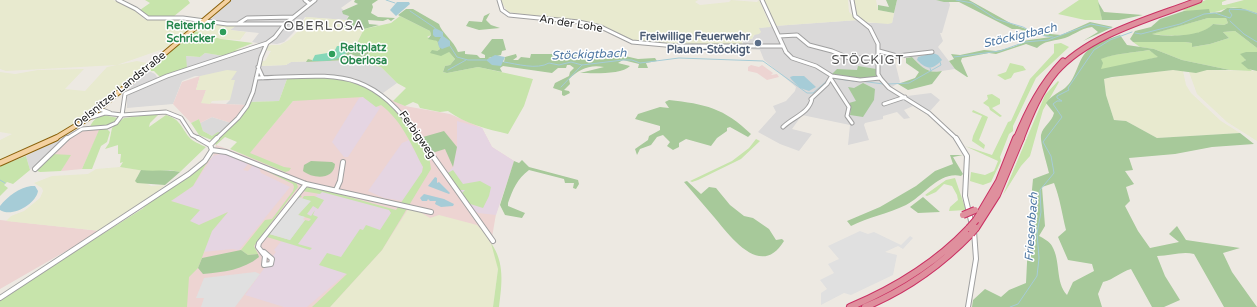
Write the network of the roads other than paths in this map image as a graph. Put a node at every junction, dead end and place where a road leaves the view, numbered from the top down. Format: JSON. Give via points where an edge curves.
{"nodes":[{"id":1,"x":118,"y":0,"type":"edge"},
{"id":2,"x":228,"y":0,"type":"edge"},
{"id":3,"x":305,"y":0,"type":"edge"},
{"id":4,"x":315,"y":0,"type":"edge"},
{"id":5,"x":498,"y":0,"type":"edge"},
{"id":6,"x":762,"y":0,"type":"edge"},
{"id":7,"x":852,"y":0,"type":"edge"},
{"id":8,"x":1190,"y":0,"type":"edge"},
{"id":9,"x":1199,"y":0,"type":"edge"},
{"id":10,"x":310,"y":4,"type":"junction"},
{"id":11,"x":294,"y":17,"type":"junction"},
{"id":12,"x":204,"y":21,"type":"junction"},
{"id":13,"x":239,"y":24,"type":"junction"},
{"id":14,"x":285,"y":24,"type":"junction"},
{"id":15,"x":1128,"y":27,"type":"junction"},
{"id":16,"x":779,"y":36,"type":"junction"},
{"id":17,"x":267,"y":43,"type":"junction"},
{"id":18,"x":783,"y":46,"type":"junction"},
{"id":19,"x":879,"y":51,"type":"junction"},
{"id":20,"x":932,"y":52,"type":"dead end"},
{"id":21,"x":879,"y":58,"type":"junction"},
{"id":22,"x":258,"y":65,"type":"junction"},
{"id":23,"x":256,"y":78,"type":"junction"},
{"id":24,"x":263,"y":78,"type":"junction"},
{"id":25,"x":831,"y":78,"type":"junction"},
{"id":26,"x":880,"y":78,"type":"junction"},
{"id":27,"x":905,"y":97,"type":"junction"},
{"id":28,"x":884,"y":104,"type":"dead end"},
{"id":29,"x":100,"y":109,"type":"junction"},
{"id":30,"x":105,"y":113,"type":"junction"},
{"id":31,"x":111,"y":114,"type":"junction"},
{"id":32,"x":122,"y":115,"type":"junction"},
{"id":33,"x":86,"y":119,"type":"junction"},
{"id":34,"x":852,"y":123,"type":"dead end"},
{"id":35,"x":783,"y":127,"type":"dead end"},
{"id":36,"x":210,"y":145,"type":"junction"},
{"id":37,"x":212,"y":150,"type":"junction"},
{"id":38,"x":343,"y":162,"type":"dead end"},
{"id":39,"x":0,"y":163,"type":"edge"},
{"id":40,"x":35,"y":169,"type":"dead end"},
{"id":41,"x":306,"y":184,"type":"junction"},
{"id":42,"x":336,"y":190,"type":"junction"},
{"id":43,"x":991,"y":197,"type":"junction"},
{"id":44,"x":431,"y":212,"type":"dead end"},
{"id":45,"x":960,"y":216,"type":"dead end"},
{"id":46,"x":970,"y":231,"type":"junction"},
{"id":47,"x":492,"y":241,"type":"dead end"},
{"id":48,"x":264,"y":252,"type":"dead end"},
{"id":49,"x":0,"y":298,"type":"edge"},
{"id":50,"x":850,"y":307,"type":"edge"},
{"id":51,"x":865,"y":307,"type":"edge"},
{"id":52,"x":968,"y":307,"type":"edge"}],
"edges":[{"from":1,"to":12,"type":"street","via":[[148,18]]},
{"from":2,"to":12,"type":"main road","name":"Oelsnitzer Landstraße"},
{"from":3,"to":10,"type":"street"},
{"from":4,"to":10,"type":"street"},
{"from":5,"to":18,"type":"street","name":"An der Lohe","via":[[504,13],[579,22],[601,27],[632,42],[676,46]]},
{"from":6,"to":16,"type":"street"},
{"from":7,"to":19,"type":"street","via":[[855,16],[870,28]]},
{"from":8,"to":15,"type":"highway"},
{"from":9,"to":15,"type":"highway"},
{"from":10,"to":11,"type":"street"},
{"from":11,"to":13,"type":"street","via":[[246,18]]},
{"from":11,"to":14,"type":"street"},
{"from":12,"to":13,"type":"street"},
{"from":12,"to":29,"type":"main road","name":"Oelsnitzer Landstraße"},
{"from":13,"to":14,"type":"street"},
{"from":14,"to":17,"type":"street"},
{"from":15,"to":43,"type":"highway","via":[[1081,47],[1049,75],[1040,87]]},
{"from":15,"to":46,"type":"highway","bridge":true,"via":[[1082,50],[1066,63],[1044,88],[996,199],[976,228]]},
{"from":16,"to":18,"type":"street"},
{"from":16,"to":21,"type":"street","via":[[797,35],[809,46],[849,58]]},
{"from":17,"to":22,"type":"street","via":[[259,56]]},
{"from":17,"to":32,"type":"street","via":[[167,76],[130,92],[123,96]]},
{"from":18,"to":25,"type":"street","via":[[792,58],[816,66]]},
{"from":19,"to":20,"type":"street","via":[[896,56]]},
{"from":19,"to":21,"type":"street"},
{"from":21,"to":26,"type":"street"},
{"from":22,"to":23,"type":"street"},
{"from":22,"to":24,"type":"street"},
{"from":23,"to":24,"type":"street","name":"Ferbigweg"},
{"from":23,"to":36,"type":"street","via":[[254,90],[245,109]]},
{"from":24,"to":47,"type":"street","name":"Ferbigweg","via":[[316,75],[339,77],[358,82],[381,94],[398,108],[411,124]]},
{"from":25,"to":26,"type":"street"},
{"from":25,"to":34,"type":"street","via":[[850,107],[847,116]]},
{"from":25,"to":35,"type":"street","via":[[812,98],[809,108]]},
{"from":26,"to":27,"type":"street"},
{"from":27,"to":28,"type":"street"},
{"from":27,"to":52,"type":"street","via":[[937,121],[962,145],[967,155],[965,194],[977,249]]},
{"from":29,"to":30,"type":"street"},
{"from":29,"to":31,"type":"street"},
{"from":29,"to":33,"type":"main road","name":"Oelsnitzer Landstraße"},
{"from":30,"to":31,"type":"street"},
{"from":30,"to":33,"type":"street"},
{"from":31,"to":32,"type":"street"},
{"from":32,"to":36,"type":"street","via":[[159,111],[174,114],[181,118],[192,135]]},
{"from":32,"to":40,"type":"street","via":[[115,124],[108,127],[77,131]]},
{"from":33,"to":39,"type":"main road","name":"Oelsnitzer Landstraße","via":[[50,142]]},
{"from":36,"to":37,"type":"street"},
{"from":37,"to":41,"type":"street","via":[[226,152]]},
{"from":37,"to":49,"type":"street","via":[[202,164],[189,174]]},
{"from":38,"to":42,"type":"street"},
{"from":41,"to":42,"type":"street"},
{"from":41,"to":48,"type":"street","via":[[259,243],[258,247]]},
{"from":42,"to":44,"type":"street"},
{"from":43,"to":45,"type":"highway","bridge":true,"via":[[975,210]]},
{"from":43,"to":46,"type":"highway","bridge":true},
{"from":46,"to":50,"type":"highway","via":[[911,277]]},
{"from":46,"to":51,"type":"highway","via":[[951,254],[928,272]]}]}
